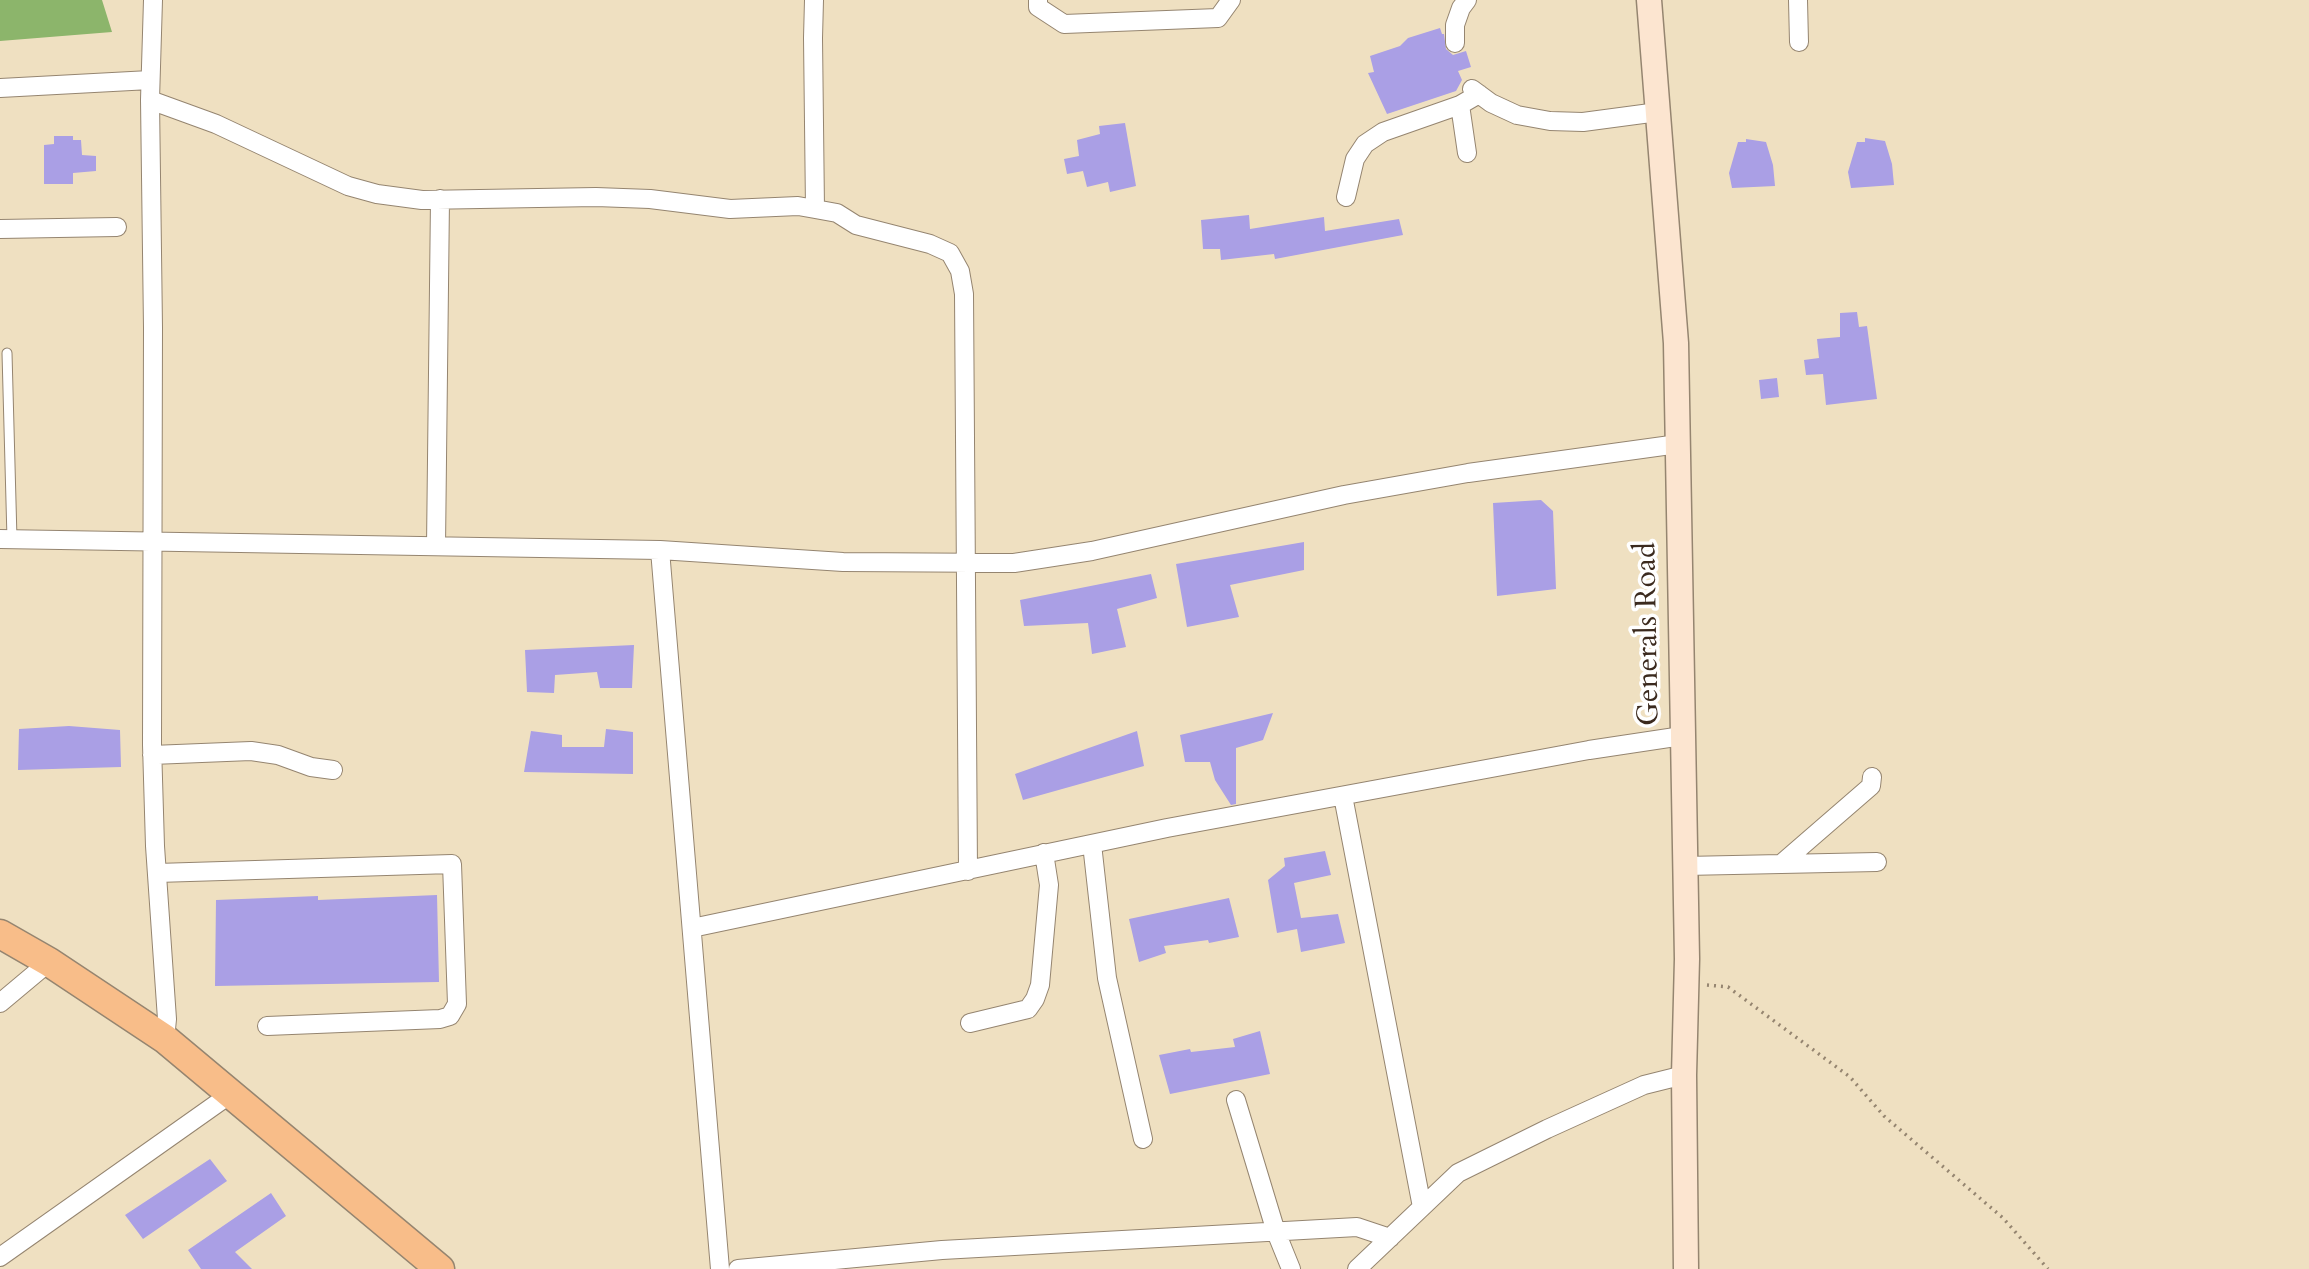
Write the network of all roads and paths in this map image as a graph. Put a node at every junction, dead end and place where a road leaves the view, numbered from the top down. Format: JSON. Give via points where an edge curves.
{"nodes":[{"id":1,"x":153,"y":0,"type":"edge"},
{"id":2,"x":814,"y":0,"type":"edge"},
{"id":3,"x":1038,"y":0,"type":"edge"},
{"id":4,"x":1231,"y":0,"type":"edge"},
{"id":5,"x":1467,"y":0,"type":"edge"},
{"id":6,"x":1649,"y":0,"type":"edge"},
{"id":7,"x":1797,"y":0,"type":"edge"},
{"id":8,"x":1799,"y":42,"type":"dead end"},
{"id":9,"x":1455,"y":43,"type":"dead end"},
{"id":10,"x":150,"y":80,"type":"junction"},
{"id":11,"x":0,"y":88,"type":"edge"},
{"id":12,"x":149,"y":100,"type":"junction"},
{"id":13,"x":1460,"y":105,"type":"junction"},
{"id":14,"x":1658,"y":112,"type":"junction"},
{"id":15,"x":1467,"y":153,"type":"dead end"},
{"id":16,"x":1346,"y":197,"type":"dead end"},
{"id":17,"x":440,"y":199,"type":"junction"},
{"id":18,"x":815,"y":209,"type":"junction"},
{"id":19,"x":117,"y":227,"type":"dead end"},
{"id":20,"x":0,"y":229,"type":"edge"},
{"id":21,"x":7,"y":354,"type":"dead end"},
{"id":22,"x":1678,"y":444,"type":"junction"},
{"id":23,"x":6,"y":539,"type":"edge"},
{"id":24,"x":153,"y":542,"type":"junction"},
{"id":25,"x":436,"y":546,"type":"junction"},
{"id":26,"x":660,"y":550,"type":"junction"},
{"id":27,"x":966,"y":562,"type":"junction"},
{"id":28,"x":1682,"y":736,"type":"junction"},
{"id":29,"x":152,"y":755,"type":"junction"},
{"id":30,"x":333,"y":770,"type":"dead end"},
{"id":31,"x":1872,"y":776,"type":"dead end"},
{"id":32,"x":1343,"y":796,"type":"junction"},
{"id":33,"x":1091,"y":844,"type":"junction"},
{"id":34,"x":1044,"y":853,"type":"junction"},
{"id":35,"x":1877,"y":862,"type":"dead end"},
{"id":36,"x":1781,"y":864,"type":"junction"},
{"id":37,"x":1685,"y":866,"type":"junction"},
{"id":38,"x":968,"y":871,"type":"junction"},
{"id":39,"x":157,"y":873,"type":"junction"},
{"id":40,"x":692,"y":928,"type":"junction"},
{"id":41,"x":0,"y":933,"type":"edge"},
{"id":42,"x":49,"y":962,"type":"junction"},
{"id":43,"x":1686,"y":983,"type":"junction"},
{"id":44,"x":0,"y":1003,"type":"edge"},
{"id":45,"x":970,"y":1023,"type":"dead end"},
{"id":46,"x":267,"y":1026,"type":"dead end"},
{"id":47,"x":165,"y":1039,"type":"junction"},
{"id":48,"x":1684,"y":1075,"type":"junction"},
{"id":49,"x":232,"y":1093,"type":"junction"},
{"id":50,"x":1236,"y":1100,"type":"dead end"},
{"id":51,"x":1143,"y":1139,"type":"dead end"},
{"id":52,"x":1422,"y":1207,"type":"junction"},
{"id":53,"x":1276,"y":1232,"type":"junction"},
{"id":54,"x":1390,"y":1238,"type":"junction"},
{"id":55,"x":0,"y":1257,"type":"edge"},
{"id":56,"x":440,"y":1269,"type":"edge"},
{"id":57,"x":720,"y":1269,"type":"edge"},
{"id":58,"x":738,"y":1269,"type":"edge"},
{"id":59,"x":1291,"y":1269,"type":"edge"},
{"id":60,"x":1357,"y":1269,"type":"edge"},
{"id":61,"x":1686,"y":1269,"type":"edge"},
{"id":62,"x":2048,"y":1269,"type":"edge"}],
"edges":[{"from":1,"to":10,"type":"street"},
{"from":2,"to":18,"type":"street"},
{"from":3,"to":4,"type":"street","via":[[1038,7],[1064,24],[1218,18]]},
{"from":5,"to":9,"type":"street","via":[[1455,25]]},
{"from":6,"to":14,"type":"street","name":"Generals Road"},
{"from":7,"to":8,"type":"street"},
{"from":10,"to":11,"type":"street"},
{"from":10,"to":12,"type":"street"},
{"from":12,"to":17,"type":"street","via":[[216,124],[348,187]]},
{"from":12,"to":24,"type":"street"},
{"from":13,"to":14,"type":"street","via":[[1476,91],[1517,115],[1550,121],[1583,122]]},
{"from":13,"to":15,"type":"street"},
{"from":13,"to":16,"type":"street","via":[[1383,132],[1365,144],[1355,159]]},
{"from":14,"to":22,"type":"street","name":"Generals Road","via":[[1676,344]]},
{"from":17,"to":18,"type":"street","via":[[596,197],[730,209]]},
{"from":17,"to":25,"type":"street"},
{"from":18,"to":27,"type":"street","via":[[930,244],[950,253],[960,271],[964,294]]},
{"from":19,"to":20,"type":"street"},
{"from":21,"to":23,"type":"lane"},
{"from":22,"to":27,"type":"street","via":[[1344,495],[1092,551],[1014,563]]},
{"from":22,"to":28,"type":"street","name":"Generals Road"},
{"from":23,"to":24,"type":"street"},
{"from":24,"to":25,"type":"street"},
{"from":24,"to":29,"type":"street"},
{"from":25,"to":26,"type":"street"},
{"from":26,"to":27,"type":"street","via":[[843,562]]},
{"from":26,"to":40,"type":"street"},
{"from":27,"to":38,"type":"street"},
{"from":28,"to":32,"type":"street"},
{"from":28,"to":37,"type":"street","name":"Generals Road"},
{"from":29,"to":30,"type":"street","via":[[251,751]]},
{"from":29,"to":39,"type":"street"},
{"from":31,"to":36,"type":"street","via":[[1871,786]]},
{"from":32,"to":33,"type":"street"},
{"from":32,"to":52,"type":"street"},
{"from":33,"to":34,"type":"street"},
{"from":33,"to":51,"type":"street","via":[[1107,978]]},
{"from":34,"to":38,"type":"street"},
{"from":34,"to":45,"type":"street","via":[[1049,885],[1035,999],[1028,1009]]},
{"from":35,"to":36,"type":"street"},
{"from":36,"to":37,"type":"street"},
{"from":37,"to":43,"type":"street","name":"Generals Road"},
{"from":38,"to":40,"type":"street"},
{"from":39,"to":46,"type":"street","via":[[452,864],[457,1004],[450,1016]]},
{"from":39,"to":47,"type":"street"},
{"from":40,"to":57,"type":"street"},
{"from":41,"to":42,"type":"main road"},
{"from":42,"to":44,"type":"street"},
{"from":42,"to":47,"type":"main road"},
{"from":43,"to":48,"type":"street","name":"Generals Road"},
{"from":43,"to":62,"type":"path","via":[[1728,987],[1850,1077],[1884,1116],[2003,1218]]},
{"from":47,"to":49,"type":"main road"},
{"from":48,"to":52,"type":"street","via":[[1644,1085],[1458,1173]]},
{"from":48,"to":61,"type":"street","name":"Generals Road"},
{"from":49,"to":55,"type":"street"},
{"from":49,"to":56,"type":"main road"},
{"from":50,"to":53,"type":"street"},
{"from":52,"to":54,"type":"street"},
{"from":53,"to":54,"type":"street","via":[[1357,1227]]},
{"from":53,"to":58,"type":"street","via":[[954,1249]]},
{"from":53,"to":59,"type":"street"},
{"from":54,"to":60,"type":"street"}]}
